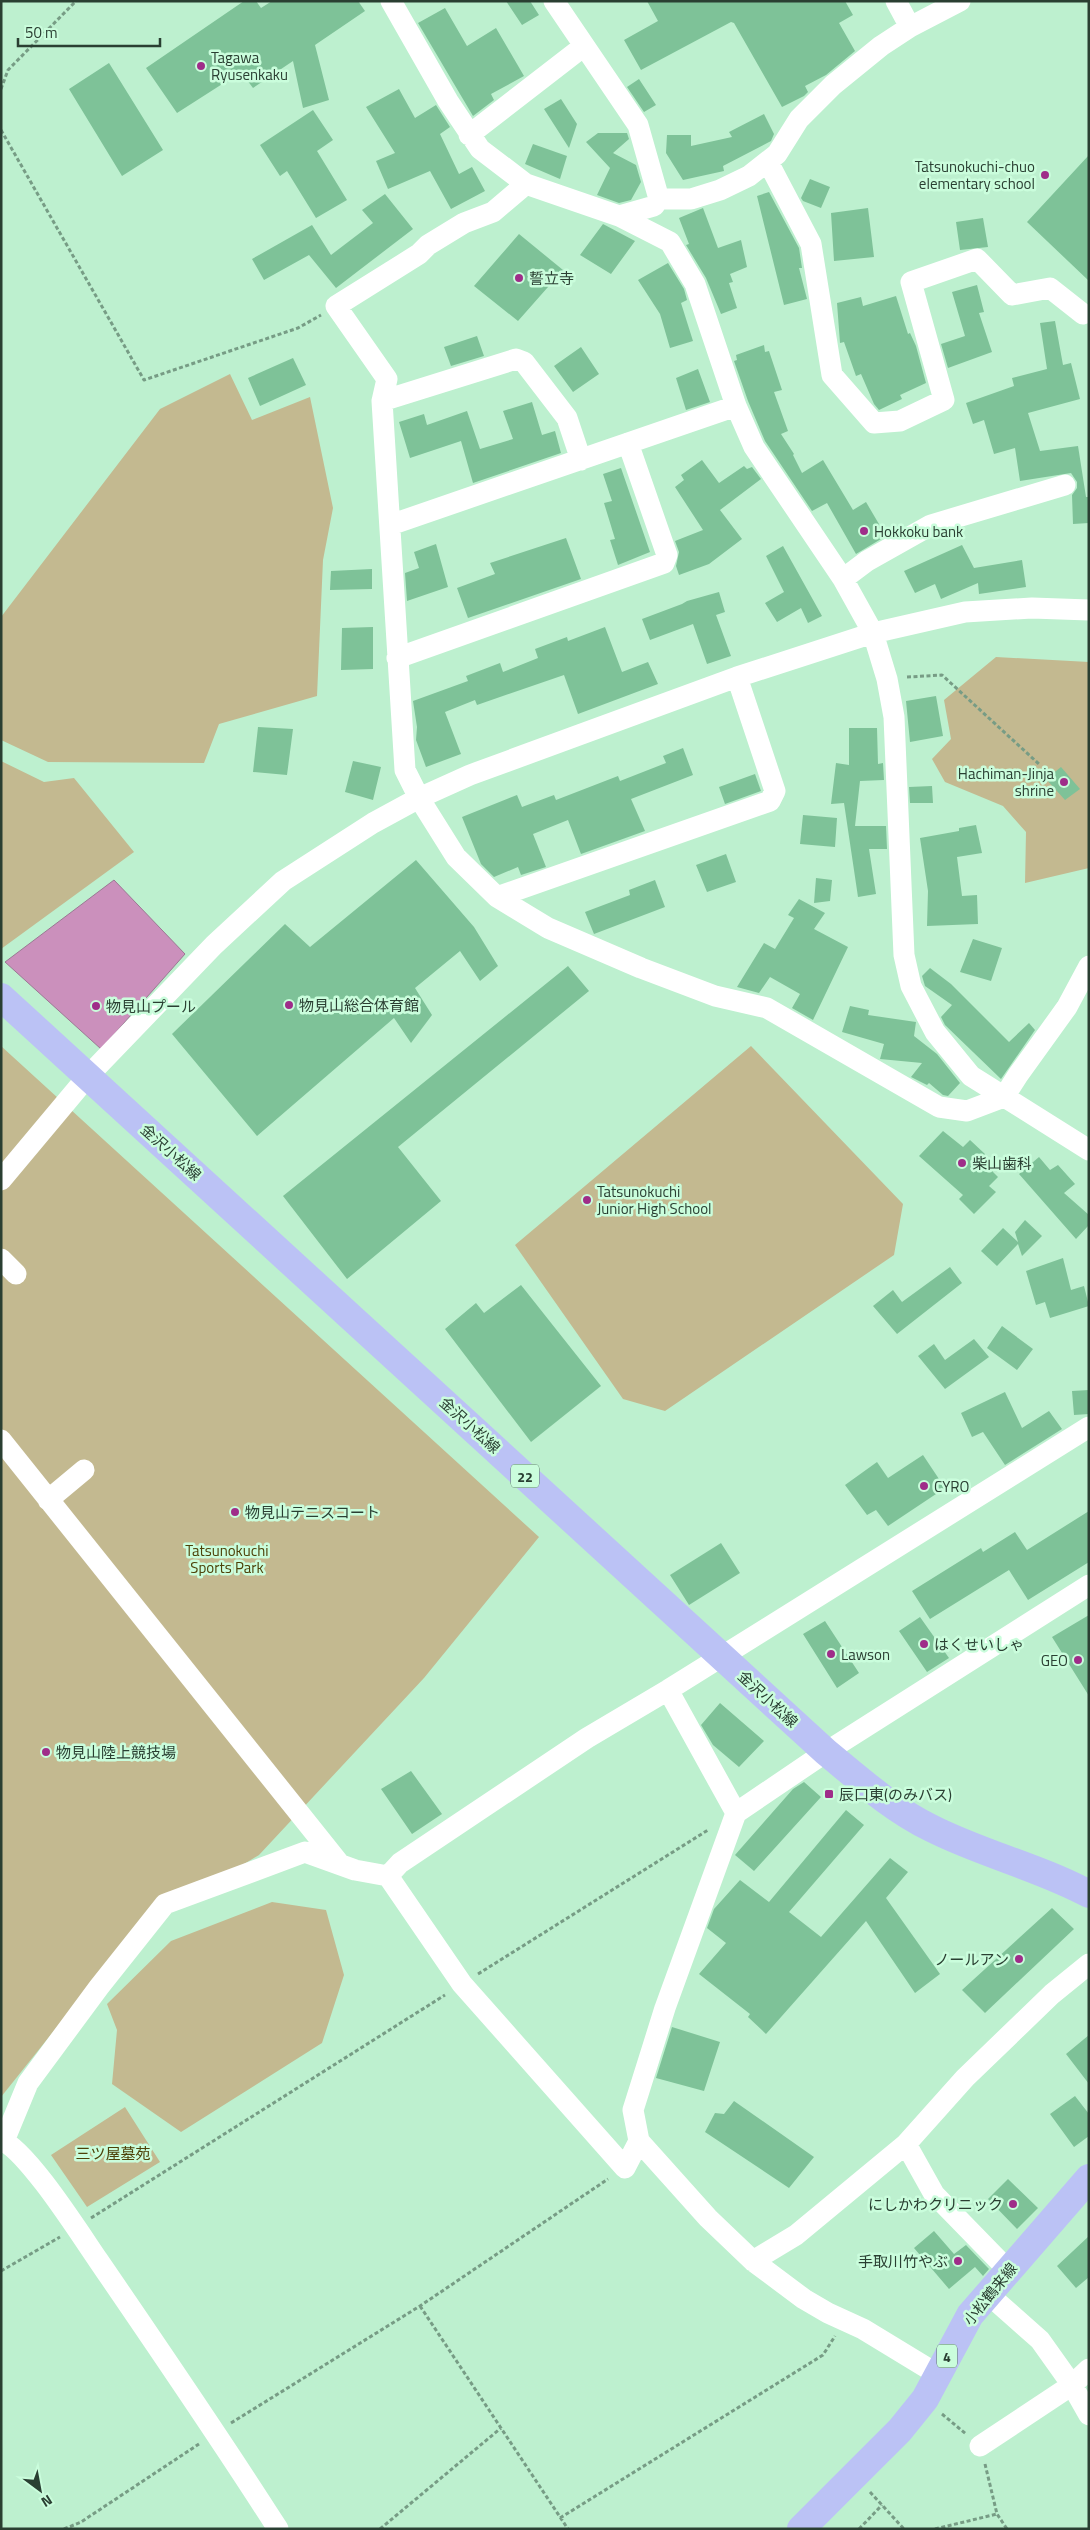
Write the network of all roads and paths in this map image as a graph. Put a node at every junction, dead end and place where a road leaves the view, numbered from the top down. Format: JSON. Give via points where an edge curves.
{"nodes":[{"id":1,"x":76,"y":1,"type":"edge"},
{"id":2,"x":391,"y":1,"type":"edge"},
{"id":3,"x":554,"y":1,"type":"edge"},
{"id":4,"x":896,"y":1,"type":"edge"},
{"id":5,"x":960,"y":1,"type":"edge"},
{"id":6,"x":910,"y":27,"type":"junction"},
{"id":7,"x":584,"y":46,"type":"junction"},
{"id":8,"x":1,"y":89,"type":"edge"},
{"id":9,"x":1,"y":130,"type":"edge"},
{"id":10,"x":469,"y":135,"type":"junction"},
{"id":11,"x":768,"y":162,"type":"junction"},
{"id":12,"x":526,"y":184,"type":"junction"},
{"id":13,"x":659,"y":199,"type":"junction"},
{"id":14,"x":619,"y":216,"type":"junction"},
{"id":15,"x":336,"y":306,"type":"junction"},
{"id":16,"x":1083,"y":314,"type":"dead end"},
{"id":17,"x":382,"y":401,"type":"junction"},
{"id":18,"x":736,"y":406,"type":"junction"},
{"id":19,"x":628,"y":443,"type":"junction"},
{"id":20,"x":581,"y":460,"type":"junction"},
{"id":21,"x":1065,"y":485,"type":"dead end"},
{"id":22,"x":390,"y":525,"type":"junction"},
{"id":23,"x":843,"y":579,"type":"junction"},
{"id":24,"x":1089,"y":610,"type":"edge"},
{"id":25,"x":874,"y":633,"type":"junction"},
{"id":26,"x":397,"y":658,"type":"junction"},
{"id":27,"x":737,"y":677,"type":"junction"},
{"id":28,"x":887,"y":679,"type":"junction"},
{"id":29,"x":1040,"y":765,"type":"dead end"},
{"id":30,"x":420,"y":798,"type":"junction"},
{"id":31,"x":498,"y":897,"type":"junction"},
{"id":32,"x":1089,"y":966,"type":"edge"},
{"id":33,"x":1,"y":997,"type":"edge"},
{"id":34,"x":88,"y":1076,"type":"junction"},
{"id":35,"x":1004,"y":1097,"type":"junction"},
{"id":36,"x":1089,"y":1150,"type":"edge"},
{"id":37,"x":1,"y":1180,"type":"edge"},
{"id":38,"x":1,"y":1259,"type":"edge"},
{"id":39,"x":16,"y":1274,"type":"dead end"},
{"id":40,"x":1089,"y":1427,"type":"edge"},
{"id":41,"x":1,"y":1440,"type":"edge"},
{"id":42,"x":84,"y":1470,"type":"dead end"},
{"id":43,"x":48,"y":1500,"type":"junction"},
{"id":44,"x":1089,"y":1585,"type":"edge"},
{"id":45,"x":722,"y":1656,"type":"junction"},
{"id":46,"x":668,"y":1690,"type":"junction"},
{"id":47,"x":826,"y":1752,"type":"junction"},
{"id":48,"x":736,"y":1813,"type":"junction"},
{"id":49,"x":339,"y":1863,"type":"junction"},
{"id":50,"x":388,"y":1876,"type":"junction"},
{"id":51,"x":1089,"y":1894,"type":"edge"},
{"id":52,"x":1089,"y":1964,"type":"edge"},
{"id":53,"x":462,"y":1984,"type":"junction"},
{"id":54,"x":3,"y":2141,"type":"edge"},
{"id":55,"x":638,"y":2141,"type":"junction"},
{"id":56,"x":906,"y":2144,"type":"junction"},
{"id":57,"x":625,"y":2168,"type":"junction"},
{"id":58,"x":1089,"y":2178,"type":"edge"},
{"id":59,"x":76,"y":2228,"type":"junction"},
{"id":60,"x":753,"y":2261,"type":"junction"},
{"id":61,"x":1008,"y":2270,"type":"junction"},
{"id":62,"x":1,"y":2271,"type":"edge"},
{"id":63,"x":988,"y":2294,"type":"junction"},
{"id":64,"x":420,"y":2306,"type":"junction"},
{"id":65,"x":844,"y":2320,"type":"junction"},
{"id":66,"x":1089,"y":2369,"type":"edge"},
{"id":67,"x":937,"y":2374,"type":"junction"},
{"id":68,"x":1072,"y":2385,"type":"junction"},
{"id":69,"x":1089,"y":2415,"type":"edge"},
{"id":70,"x":501,"y":2428,"type":"junction"},
{"id":71,"x":216,"y":2432,"type":"junction"},
{"id":72,"x":980,"y":2446,"type":"dead end"},
{"id":73,"x":855,"y":2475,"type":"junction"},
{"id":74,"x":882,"y":2505,"type":"junction"},
{"id":75,"x":997,"y":2514,"type":"dead end"},
{"id":76,"x":560,"y":2518,"type":"junction"},
{"id":77,"x":64,"y":2529,"type":"edge"},
{"id":78,"x":278,"y":2529,"type":"edge"},
{"id":79,"x":380,"y":2529,"type":"edge"},
{"id":80,"x":568,"y":2529,"type":"edge"},
{"id":81,"x":801,"y":2529,"type":"edge"},
{"id":82,"x":858,"y":2529,"type":"edge"},
{"id":83,"x":904,"y":2529,"type":"edge"},
{"id":84,"x":935,"y":2529,"type":"edge"}],
"edges":[{"from":1,"to":8,"type":"path","via":[[8,70]]},
{"from":2,"to":10,"type":"street"},
{"from":3,"to":7,"type":"street"},
{"from":4,"to":6,"type":"street"},
{"from":5,"to":6,"type":"street"},
{"from":6,"to":11,"type":"street","via":[[833,85],[799,119],[777,154]]},
{"from":7,"to":10,"type":"street"},
{"from":7,"to":13,"type":"street","via":[[638,125]]},
{"from":9,"to":15,"type":"path","via":[[144,380],[298,328]]},
{"from":10,"to":12,"type":"street","via":[[480,149]]},
{"from":11,"to":13,"type":"street","via":[[749,176],[720,190],[691,199]]},
{"from":11,"to":16,"type":"street","via":[[811,244],[832,375],[874,423],[900,421],[944,400],[911,282],[977,259],[1012,295],[1050,288]]},
{"from":12,"to":14,"type":"street"},
{"from":12,"to":15,"type":"street","via":[[493,212],[464,223]]},
{"from":13,"to":14,"type":"street","via":[[654,206]]},
{"from":14,"to":18,"type":"street","via":[[670,242],[695,284]]},
{"from":15,"to":17,"type":"street","via":[[387,379]]},
{"from":17,"to":20,"type":"street","via":[[516,359],[524,362],[567,418]]},
{"from":17,"to":22,"type":"street"},
{"from":18,"to":19,"type":"street"},
{"from":18,"to":23,"type":"street","via":[[754,447]]},
{"from":19,"to":20,"type":"street"},
{"from":19,"to":26,"type":"street","via":[[667,555],[664,563]]},
{"from":20,"to":22,"type":"street"},
{"from":21,"to":23,"type":"street","via":[[931,525],[867,561]]},
{"from":22,"to":26,"type":"street"},
{"from":23,"to":25,"type":"street"},
{"from":24,"to":25,"type":"street","via":[[1032,608],[965,612]]},
{"from":25,"to":27,"type":"street"},
{"from":25,"to":28,"type":"street"},
{"from":26,"to":30,"type":"street","via":[[405,770]]},
{"from":27,"to":30,"type":"street","via":[[470,775]]},
{"from":27,"to":31,"type":"street","via":[[775,791],[770,800]]},
{"from":28,"to":29,"type":"path","via":[[942,675]]},
{"from":28,"to":35,"type":"street","via":[[894,717],[904,955],[911,986],[936,1032],[971,1076]]},
{"from":30,"to":31,"type":"street","via":[[456,858]]},
{"from":30,"to":34,"type":"street","via":[[373,823],[283,881],[214,945]]},
{"from":31,"to":35,"type":"street","via":[[548,928],[641,968],[715,996],[767,1008],[939,1107],[967,1112]]},
{"from":32,"to":35,"type":"street","via":[[1067,1007]]},
{"from":33,"to":34,"type":"main road","name":"金沢小松線","number":"22"},
{"from":34,"to":37,"type":"street"},
{"from":34,"to":45,"type":"main road","name":"金沢小松線","number":"22"},
{"from":35,"to":36,"type":"street"},
{"from":38,"to":39,"type":"street"},
{"from":40,"to":45,"type":"street"},
{"from":41,"to":43,"type":"street"},
{"from":42,"to":43,"type":"street"},
{"from":43,"to":49,"type":"street"},
{"from":44,"to":47,"type":"street"},
{"from":45,"to":46,"type":"street"},
{"from":45,"to":47,"type":"main road","name":"金沢小松線","number":"22"},
{"from":46,"to":48,"type":"street"},
{"from":46,"to":50,"type":"street","via":[[579,1744],[400,1863]]},
{"from":47,"to":48,"type":"street"},
{"from":47,"to":51,"type":"main road","name":"金沢小松線","number":"22","via":[[878,1795],[929,1828]]},
{"from":48,"to":53,"type":"path"},
{"from":48,"to":55,"type":"street","via":[[665,2008],[633,2110]]},
{"from":49,"to":50,"type":"street","via":[[355,1870]]},
{"from":49,"to":54,"type":"street","via":[[304,1852],[165,1904],[28,2083]]},
{"from":50,"to":53,"type":"street"},
{"from":52,"to":56,"type":"street","via":[[1052,1994],[965,2078]]},
{"from":53,"to":57,"type":"street"},
{"from":53,"to":59,"type":"path"},
{"from":54,"to":59,"type":"street","via":[[28,2162]]},
{"from":55,"to":57,"type":"street"},
{"from":55,"to":60,"type":"street","via":[[708,2218]]},
{"from":56,"to":60,"type":"street","via":[[796,2235]]},
{"from":56,"to":61,"type":"street","via":[[934,2194]]},
{"from":57,"to":64,"type":"path"},
{"from":58,"to":61,"type":"main road","name":"小松鶴来線","number":"4"},
{"from":59,"to":62,"type":"path"},
{"from":59,"to":71,"type":"street"},
{"from":60,"to":65,"type":"street","via":[[804,2298]]},
{"from":61,"to":63,"type":"main road","name":"小松鶴来線","number":"4"},
{"from":63,"to":67,"type":"main road","name":"小松鶴来線","number":"4","via":[[970,2315]]},
{"from":63,"to":68,"type":"street","via":[[1040,2340]]},
{"from":64,"to":70,"type":"path"},
{"from":64,"to":71,"type":"path"},
{"from":65,"to":67,"type":"street"},
{"from":65,"to":76,"type":"path","via":[[823,2355]]},
{"from":66,"to":68,"type":"street"},
{"from":67,"to":73,"type":"main road","name":"小松鶴来線","number":"4","via":[[900,2430]]},
{"from":68,"to":69,"type":"street"},
{"from":68,"to":72,"type":"street"},
{"from":70,"to":76,"type":"path"},
{"from":70,"to":79,"type":"path"},
{"from":71,"to":77,"type":"path","via":[[81,2522]]},
{"from":71,"to":78,"type":"street"},
{"from":73,"to":74,"type":"path"},
{"from":73,"to":81,"type":"main road","name":"小松鶴来線","number":"4"},
{"from":74,"to":82,"type":"path"},
{"from":74,"to":83,"type":"path"},
{"from":75,"to":84,"type":"path"},
{"from":76,"to":80,"type":"path"}]}
